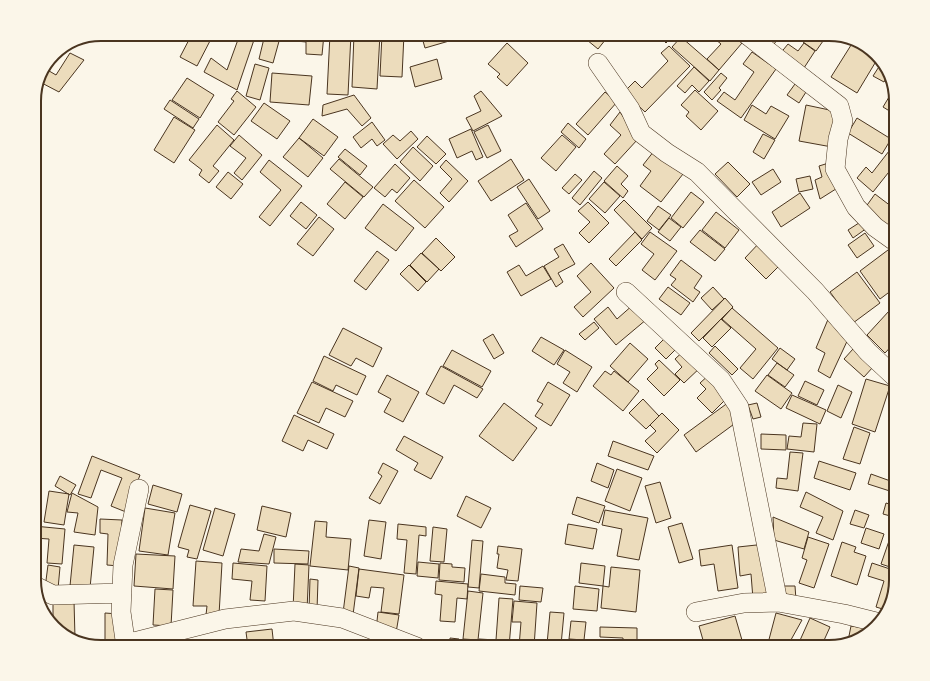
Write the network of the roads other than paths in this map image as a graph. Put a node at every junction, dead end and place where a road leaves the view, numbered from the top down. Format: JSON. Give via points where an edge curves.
{"nodes":[{"id":1,"x":755,"y":41,"type":"edge"},
{"id":2,"x":598,"y":63,"type":"dead end"},
{"id":3,"x":889,"y":237,"type":"edge"},
{"id":4,"x":626,"y":292,"type":"dead end"},
{"id":5,"x":889,"y":372,"type":"edge"},
{"id":6,"x":139,"y":488,"type":"dead end"},
{"id":7,"x":42,"y":589,"type":"edge"},
{"id":8,"x":122,"y":593,"type":"junction"},
{"id":9,"x":778,"y":602,"type":"junction"},
{"id":10,"x":696,"y":612,"type":"dead end"},
{"id":11,"x":872,"y":621,"type":"edge"},
{"id":12,"x":125,"y":640,"type":"edge"},
{"id":13,"x":148,"y":640,"type":"edge"},
{"id":14,"x":399,"y":640,"type":"edge"}],
"edges":[{"from":1,"to":3,"type":"street","via":[[839,106],[843,121],[838,138],[835,169],[856,207],[875,227]]},
{"from":2,"to":5,"type":"street","via":[[630,109],[641,133],[697,172],[815,291],[868,352]]},
{"from":4,"to":9,"type":"street","via":[[721,380],[739,407]]},
{"from":6,"to":8,"type":"street","via":[[123,565]]},
{"from":7,"to":8,"type":"street","via":[[53,594]]},
{"from":8,"to":12,"type":"street","via":[[121,612]]},
{"from":9,"to":10,"type":"street","via":[[744,603]]},
{"from":9,"to":11,"type":"street"},
{"from":13,"to":14,"type":"street","via":[[225,619],[294,611],[342,618]]}]}
